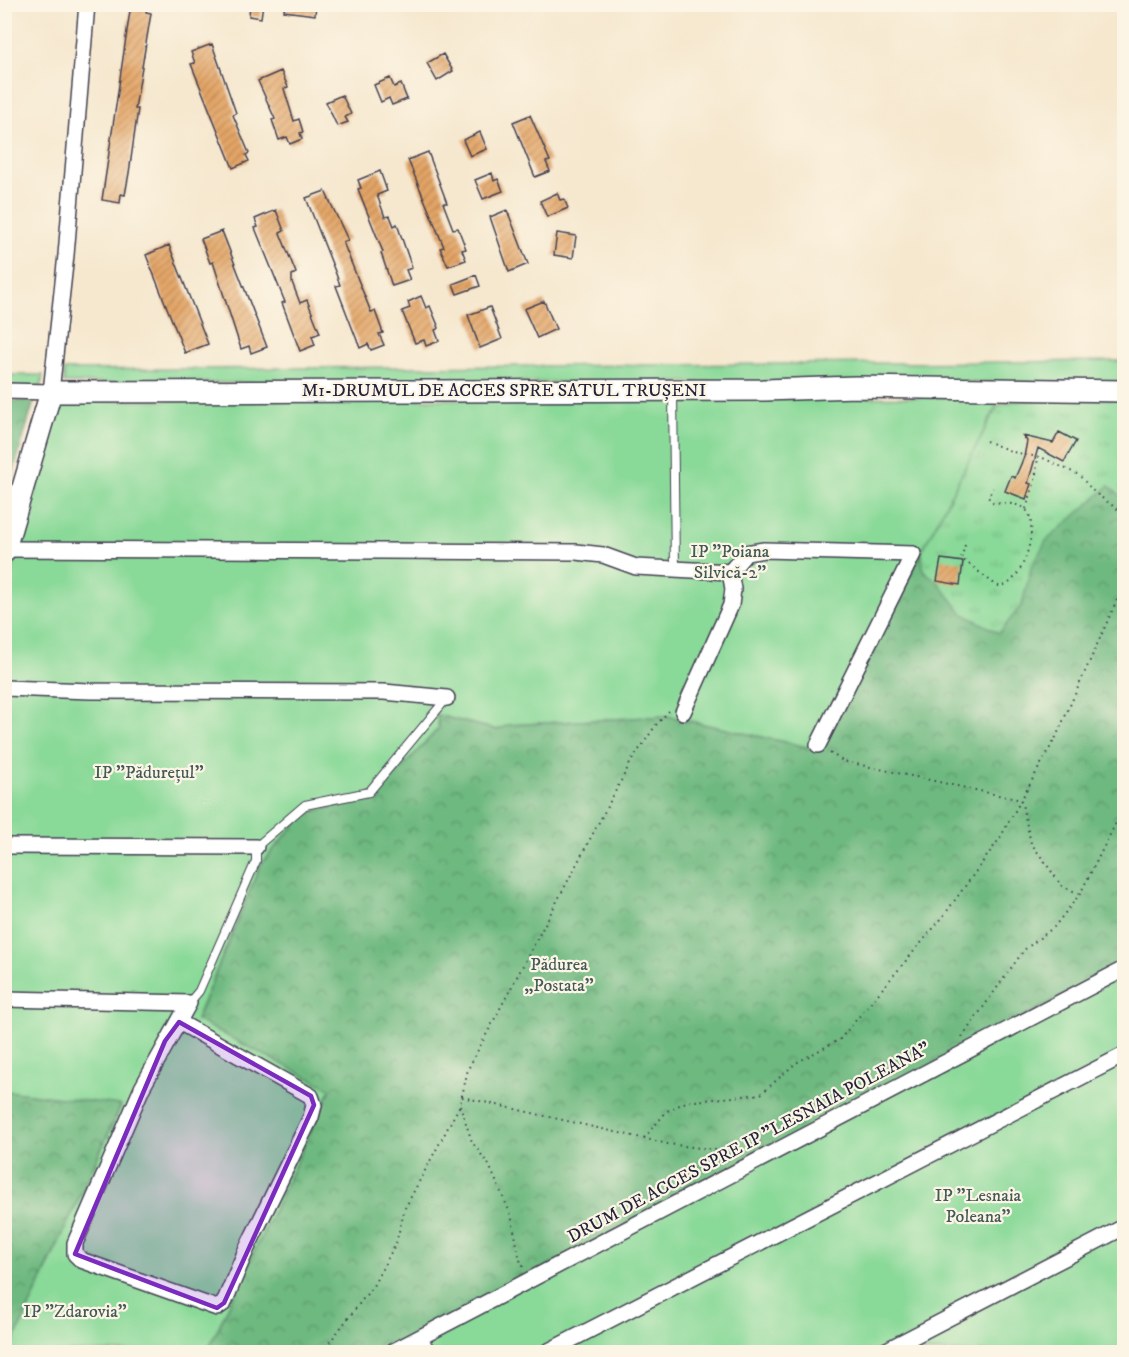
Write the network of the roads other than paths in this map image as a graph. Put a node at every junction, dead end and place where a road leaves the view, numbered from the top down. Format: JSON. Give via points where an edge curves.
{"nodes":[{"id":1,"x":87,"y":4,"type":"edge"},
{"id":2,"x":673,"y":390,"type":"junction"},
{"id":3,"x":4,"y":391,"type":"edge"},
{"id":4,"x":1125,"y":391,"type":"edge"},
{"id":5,"x":51,"y":392,"type":"junction"},
{"id":6,"x":5,"y":551,"type":"edge"},
{"id":7,"x":675,"y":569,"type":"junction"},
{"id":8,"x":730,"y":572,"type":"junction"},
{"id":9,"x":4,"y":688,"type":"edge"},
{"id":10,"x":447,"y":698,"type":"joint"},
{"id":11,"x":683,"y":712,"type":"road end"},
{"id":12,"x":818,"y":745,"type":"road end"},
{"id":13,"x":4,"y":846,"type":"edge"},
{"id":14,"x":256,"y":847,"type":"junction"},
{"id":15,"x":1125,"y":969,"type":"edge"},
{"id":16,"x":4,"y":999,"type":"edge"},
{"id":17,"x":189,"y":1003,"type":"junction"},
{"id":18,"x":179,"y":1022,"type":"junction"},
{"id":19,"x":1125,"y":1055,"type":"edge"},
{"id":20,"x":1125,"y":1227,"type":"edge"},
{"id":21,"x":419,"y":1338,"type":"junction"},
{"id":22,"x":392,"y":1353,"type":"edge"},
{"id":23,"x":429,"y":1353,"type":"edge"},
{"id":24,"x":547,"y":1353,"type":"edge"},
{"id":25,"x":883,"y":1353,"type":"edge"}],
"edges":[{"from":1,"to":5,"type":"street"},
{"from":2,"to":4,"type":"street","name":"M1-DRUMUL DE ACCES SPRE SATUL TRUȘENI","via":[[856,387]]},
{"from":2,"to":5,"type":"street","name":"M1-DRUMUL DE ACCES SPRE SATUL TRUȘENI"},
{"from":2,"to":7,"type":"lane"},
{"from":3,"to":5,"type":"street"},
{"from":5,"to":6,"type":"street"},
{"from":6,"to":7,"type":"street","via":[[576,552],[603,555],[636,567]]},
{"from":7,"to":8,"type":"street"},
{"from":8,"to":11,"type":"street","via":[[731,605]]},
{"from":8,"to":12,"type":"street","via":[[746,553],[764,550],[913,554]]},
{"from":9,"to":10,"type":"street","via":[[384,692]]},
{"from":10,"to":14,"type":"lane","via":[[369,792],[305,805]]},
{"from":13,"to":14,"type":"street"},
{"from":14,"to":17,"type":"lane","via":[[256,861],[200,991]]},
{"from":15,"to":21,"type":"street","name":"DRUM DE ACCES SPRE IP \"LESNAIA POLEANA\""},
{"from":16,"to":17,"type":"street"},
{"from":17,"to":18,"type":"street"},
{"from":18,"to":18,"type":"street","via":[[142,1088],[75,1243],[75,1254],[81,1260],[217,1308],[224,1303],[314,1105],[311,1096]]},
{"from":19,"to":24,"type":"street"},
{"from":20,"to":25,"type":"street"},
{"from":21,"to":22,"type":"street","name":"DRUM DE ACCES SPRE IP \"LESNAIA POLEANA\""},
{"from":21,"to":23,"type":"street"}]}
